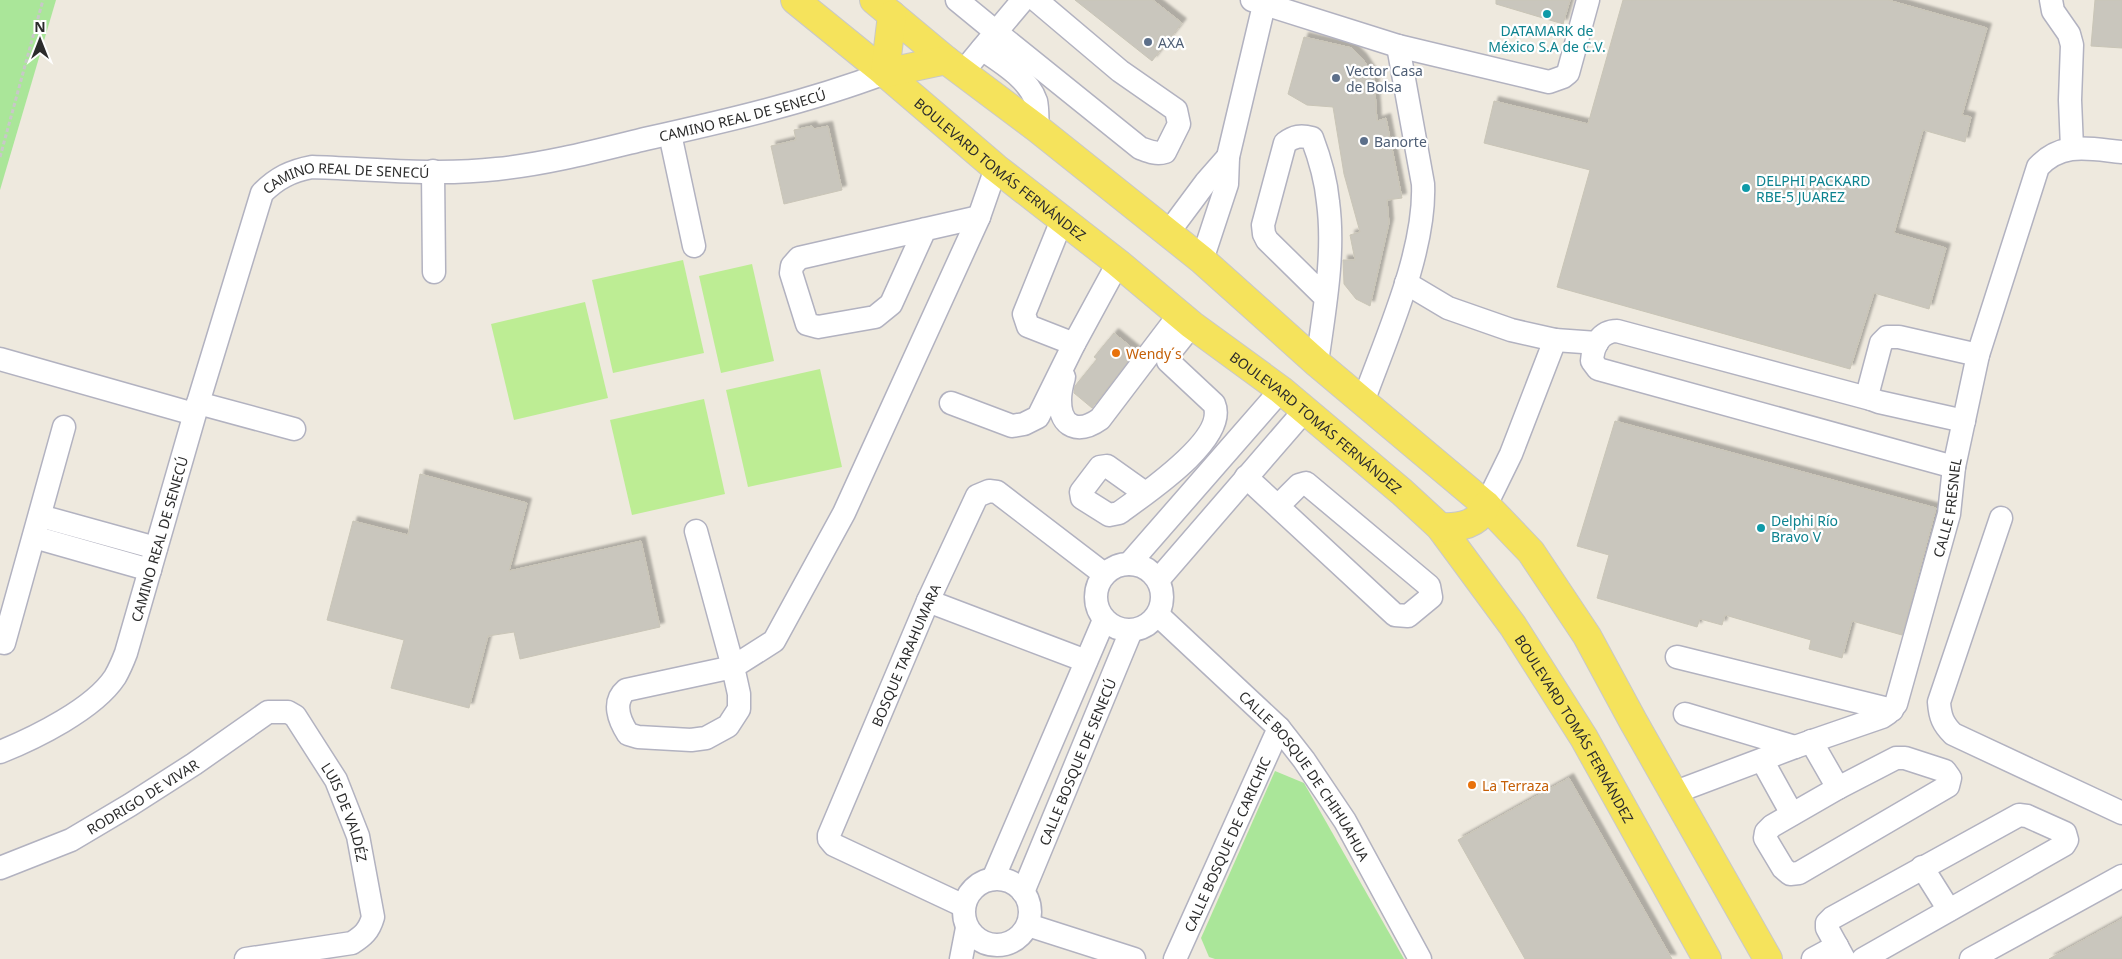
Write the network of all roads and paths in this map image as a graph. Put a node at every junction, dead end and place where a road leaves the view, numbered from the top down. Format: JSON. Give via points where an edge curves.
{"nodes":[{"id":1,"x":43,"y":0,"type":"edge"},
{"id":2,"x":795,"y":0,"type":"edge"},
{"id":3,"x":957,"y":0,"type":"edge"},
{"id":4,"x":1023,"y":0,"type":"edge"},
{"id":5,"x":1036,"y":0,"type":"edge"},
{"id":6,"x":1588,"y":0,"type":"edge"},
{"id":7,"x":2051,"y":0,"type":"edge"},
{"id":8,"x":1258,"y":3,"type":"edge"},
{"id":9,"x":883,"y":7,"type":"edge"},
{"id":10,"x":989,"y":41,"type":"junction"},
{"id":11,"x":1398,"y":46,"type":"junction"},
{"id":12,"x":954,"y":66,"type":"junction"},
{"id":13,"x":885,"y":73,"type":"junction"},
{"id":14,"x":1038,"y":129,"type":"junction"},
{"id":15,"x":670,"y":134,"type":"junction"},
{"id":16,"x":2072,"y":148,"type":"junction"},
{"id":17,"x":2122,"y":152,"type":"edge"},
{"id":18,"x":0,"y":157,"type":"edge"},
{"id":19,"x":1228,"y":157,"type":"junction"},
{"id":20,"x":996,"y":168,"type":"junction"},
{"id":21,"x":433,"y":171,"type":"junction"},
{"id":22,"x":978,"y":217,"type":"junction"},
{"id":23,"x":1062,"y":220,"type":"junction"},
{"id":24,"x":925,"y":229,"type":"junction"},
{"id":25,"x":1168,"y":234,"type":"junction"},
{"id":26,"x":694,"y":246,"type":"dead end"},
{"id":27,"x":1202,"y":260,"type":"junction"},
{"id":28,"x":1118,"y":263,"type":"junction"},
{"id":29,"x":434,"y":272,"type":"dead end"},
{"id":30,"x":1406,"y":283,"type":"junction"},
{"id":31,"x":1325,"y":297,"type":"junction"},
{"id":32,"x":1186,"y":320,"type":"junction"},
{"id":33,"x":1555,"y":340,"type":"junction"},
{"id":34,"x":1597,"y":343,"type":"junction"},
{"id":35,"x":1071,"y":350,"type":"junction"},
{"id":36,"x":1978,"y":355,"type":"junction"},
{"id":37,"x":0,"y":359,"type":"edge"},
{"id":38,"x":1317,"y":363,"type":"junction"},
{"id":39,"x":1281,"y":390,"type":"junction"},
{"id":40,"x":1871,"y":399,"type":"junction"},
{"id":41,"x":1363,"y":402,"type":"junction"},
{"id":42,"x":951,"y":403,"type":"dead end"},
{"id":43,"x":196,"y":409,"type":"junction"},
{"id":44,"x":1305,"y":410,"type":"junction"},
{"id":45,"x":1964,"y":421,"type":"junction"},
{"id":46,"x":64,"y":427,"type":"dead end"},
{"id":47,"x":1212,"y":428,"type":"junction"},
{"id":48,"x":294,"y":429,"type":"dead end"},
{"id":49,"x":1234,"y":444,"type":"junction"},
{"id":50,"x":1954,"y":467,"type":"junction"},
{"id":51,"x":1246,"y":478,"type":"junction"},
{"id":52,"x":1200,"y":482,"type":"junction"},
{"id":53,"x":1144,"y":493,"type":"dead end"},
{"id":54,"x":1225,"y":502,"type":"junction"},
{"id":55,"x":1486,"y":505,"type":"junction"},
{"id":56,"x":1278,"y":506,"type":"junction"},
{"id":57,"x":40,"y":516,"type":"junction"},
{"id":58,"x":2001,"y":518,"type":"dead end"},
{"id":59,"x":1440,"y":527,"type":"junction"},
{"id":60,"x":696,"y":531,"type":"dead end"},
{"id":61,"x":34,"y":537,"type":"junction"},
{"id":62,"x":156,"y":548,"type":"junction"},
{"id":63,"x":1129,"y":564,"type":"junction"},
{"id":64,"x":150,"y":570,"type":"junction"},
{"id":65,"x":1104,"y":574,"type":"junction"},
{"id":66,"x":1158,"y":580,"type":"junction"},
{"id":67,"x":928,"y":600,"type":"junction"},
{"id":68,"x":1158,"y":615,"type":"junction"},
{"id":69,"x":1104,"y":620,"type":"junction"},
{"id":70,"x":1132,"y":631,"type":"junction"},
{"id":71,"x":4,"y":643,"type":"dead end"},
{"id":72,"x":1677,"y":657,"type":"dead end"},
{"id":73,"x":1086,"y":661,"type":"junction"},
{"id":74,"x":734,"y":666,"type":"junction"},
{"id":75,"x":1892,"y":710,"type":"junction"},
{"id":76,"x":276,"y":711,"type":"joint"},
{"id":77,"x":1685,"y":714,"type":"dead end"},
{"id":78,"x":1279,"y":728,"type":"junction"},
{"id":79,"x":1803,"y":744,"type":"junction"},
{"id":80,"x":0,"y":752,"type":"edge"},
{"id":81,"x":1762,"y":760,"type":"junction"},
{"id":82,"x":1838,"y":788,"type":"junction"},
{"id":83,"x":1673,"y":793,"type":"junction"},
{"id":84,"x":2122,"y":813,"type":"edge"},
{"id":85,"x":1792,"y":814,"type":"junction"},
{"id":86,"x":1922,"y":867,"type":"junction"},
{"id":87,"x":0,"y":868,"type":"edge"},
{"id":88,"x":2122,"y":876,"type":"edge"},
{"id":89,"x":993,"y":879,"type":"junction"},
{"id":90,"x":1023,"y":892,"type":"junction"},
{"id":91,"x":964,"y":906,"type":"junction"},
{"id":92,"x":1949,"y":910,"type":"junction"},
{"id":93,"x":1028,"y":925,"type":"junction"},
{"id":94,"x":967,"y":928,"type":"junction"},
{"id":95,"x":993,"y":952,"type":"edge"},
{"id":96,"x":1841,"y":953,"type":"edge"},
{"id":97,"x":246,"y":959,"type":"edge"},
{"id":98,"x":961,"y":959,"type":"edge"},
{"id":99,"x":1134,"y":959,"type":"edge"},
{"id":100,"x":1175,"y":959,"type":"edge"},
{"id":101,"x":1420,"y":959,"type":"edge"},
{"id":102,"x":1707,"y":959,"type":"edge"},
{"id":103,"x":1768,"y":959,"type":"edge"},
{"id":104,"x":1814,"y":959,"type":"edge"},
{"id":105,"x":1863,"y":959,"type":"edge"},
{"id":106,"x":1971,"y":959,"type":"edge"}],
"edges":[{"from":1,"to":18,"type":"path"},
{"from":2,"to":13,"type":"main road","name":"BOULEVARD TOMÁS FERNÁNDEZ"},
{"from":3,"to":10,"type":"street"},
{"from":4,"to":10,"type":"street"},
{"from":5,"to":10,"type":"street","via":[[1120,70],[1176,110],[1179,124],[1165,152],[1140,148]]},
{"from":6,"to":11,"type":"street","via":[[1568,73],[1549,82]]},
{"from":7,"to":16,"type":"street","via":[[2053,11],[2069,34],[2072,45]]},
{"from":8,"to":11,"type":"street"},
{"from":8,"to":19,"type":"street"},
{"from":9,"to":12,"type":"main road"},
{"from":9,"to":13,"type":"main road"},
{"from":10,"to":12,"type":"street"},
{"from":10,"to":14,"type":"street","via":[[1033,94]]},
{"from":11,"to":30,"type":"street","via":[[1424,202]]},
{"from":12,"to":13,"type":"main road"},
{"from":12,"to":14,"type":"main road"},
{"from":13,"to":15,"type":"street","name":"CAMINO REAL DE SENECÚ","via":[[826,93]]},
{"from":13,"to":20,"type":"main road","name":"BOULEVARD TOMÁS FERNÁNDEZ"},
{"from":14,"to":25,"type":"main road"},
{"from":15,"to":21,"type":"street","name":"CAMINO REAL DE SENECÚ","via":[[535,165],[495,170]]},
{"from":15,"to":26,"type":"street"},
{"from":16,"to":17,"type":"street","name":"CALLE FRESNEL"},
{"from":16,"to":36,"type":"street","name":"CALLE FRESNEL","via":[[2057,151],[2038,166]]},
{"from":19,"to":25,"type":"street"},
{"from":19,"to":27,"type":"street","via":[[1227,184]]},
{"from":20,"to":22,"type":"street"},
{"from":20,"to":23,"type":"main road","name":"BOULEVARD TOMÁS FERNÁNDEZ"},
{"from":21,"to":29,"type":"street"},
{"from":21,"to":43,"type":"street","name":"CAMINO REAL DE SENECÚ","via":[[312,168],[297,170],[273,182],[262,193]]},
{"from":22,"to":24,"type":"street"},
{"from":22,"to":74,"type":"street","via":[[835,530],[774,641]]},
{"from":23,"to":28,"type":"main road","name":"BOULEVARD TOMÁS FERNÁNDEZ"},
{"from":23,"to":35,"type":"street","via":[[1024,318],[1028,326]]},
{"from":24,"to":24,"type":"street","via":[[799,258],[791,273],[807,324],[818,327],[882,313],[891,304]]},
{"from":25,"to":27,"type":"main road"},
{"from":27,"to":38,"type":"main road"},
{"from":28,"to":32,"type":"main road","name":"BOULEVARD TOMÁS FERNÁNDEZ"},
{"from":28,"to":35,"type":"street"},
{"from":30,"to":33,"type":"street","via":[[1448,308],[1511,330]]},
{"from":30,"to":41,"type":"street"},
{"from":31,"to":31,"type":"street","via":[[1328,203],[1321,164],[1312,138],[1303,136],[1285,143],[1263,225],[1264,234]]},
{"from":31,"to":38,"type":"street"},
{"from":32,"to":35,"type":"street","via":[[1100,419],[1090,426],[1071,426],[1061,410],[1060,398]]},
{"from":32,"to":39,"type":"main road","name":"BOULEVARD TOMÁS FERNÁNDEZ"},
{"from":32,"to":47,"type":"street","via":[[1168,355],[1168,362],[1214,404],[1216,414]]},
{"from":33,"to":34,"type":"street"},
{"from":33,"to":55,"type":"street","via":[[1511,454]]},
{"from":34,"to":40,"type":"street","via":[[1604,334],[1617,331]]},
{"from":34,"to":50,"type":"street","via":[[1592,361],[1598,368]]},
{"from":35,"to":42,"type":"street","via":[[1038,417],[1024,424],[1012,426]]},
{"from":36,"to":40,"type":"street","via":[[1887,337],[1881,343],[1868,392]]},
{"from":36,"to":45,"type":"street","name":"CALLE FRESNEL"},
{"from":37,"to":43,"type":"street"},
{"from":38,"to":41,"type":"main road"},
{"from":39,"to":44,"type":"main road","name":"BOULEVARD TOMÁS FERNÁNDEZ"},
{"from":39,"to":49,"type":"street"},
{"from":40,"to":45,"type":"street"},
{"from":41,"to":55,"type":"main road"},
{"from":43,"to":48,"type":"street"},
{"from":43,"to":62,"type":"street","name":"CAMINO REAL DE SENECÚ"},
{"from":44,"to":51,"type":"street"},
{"from":44,"to":59,"type":"main road","name":"BOULEVARD TOMÁS FERNÁNDEZ"},
{"from":45,"to":50,"type":"street","name":"CALLE FRESNEL"},
{"from":46,"to":57,"type":"street"},
{"from":47,"to":49,"type":"street"},
{"from":47,"to":53,"type":"street","via":[[1176,471]]},
{"from":49,"to":52,"type":"street"},
{"from":50,"to":75,"type":"street","name":"CALLE FRESNEL","via":[[1949,514]]},
{"from":51,"to":54,"type":"street"},
{"from":51,"to":56,"type":"street"},
{"from":52,"to":54,"type":"street"},
{"from":52,"to":63,"type":"street"},
{"from":54,"to":66,"type":"street"},
{"from":55,"to":59,"type":"main road","via":[[1480,518],[1474,522],[1454,528]]},
{"from":55,"to":83,"type":"main road","via":[[1531,552],[1587,636]]},
{"from":56,"to":56,"type":"street","via":[[1394,615],[1408,616],[1431,597],[1429,586],[1306,483],[1299,484]]},
{"from":57,"to":61,"type":"street"},
{"from":57,"to":62,"type":"street"},
{"from":58,"to":84,"type":"street","via":[[1939,702],[1940,716],[1953,734]]},
{"from":59,"to":102,"type":"main road","name":"BOULEVARD TOMÁS FERNÁNDEZ","via":[[1513,626],[1584,738]]},
{"from":60,"to":74,"type":"street"},
{"from":61,"to":64,"type":"street"},
{"from":61,"to":71,"type":"street"},
{"from":62,"to":64,"type":"street","name":"CAMINO REAL DE SENECÚ"},
{"from":63,"to":65,"type":"street","via":[[1114,567]]},
{"from":63,"to":66,"type":"street","via":[[1141,566]]},
{"from":64,"to":80,"type":"street","name":"CAMINO REAL DE SENECÚ","via":[[126,653],[114,678],[95,698],[68,717],[33,739]]},
{"from":65,"to":67,"type":"street","name":"BOSQUE TARAHUMARA","via":[[997,492],[989,491],[977,496]]},
{"from":65,"to":69,"type":"street","via":[[1096,593],[1098,610]]},
{"from":66,"to":68,"type":"street","via":[[1162,604]]},
{"from":67,"to":73,"type":"street"},
{"from":67,"to":91,"type":"street","name":"BOSQUE TARAHUMARA","via":[[829,839],[834,845]]},
{"from":68,"to":70,"type":"street","via":[[1150,624]]},
{"from":68,"to":78,"type":"street","name":"CALLE BOSQUE DE CHIHUAHUA"},
{"from":69,"to":70,"type":"street","via":[[1120,629]]},
{"from":69,"to":73,"type":"street"},
{"from":70,"to":90,"type":"street","name":"CALLE BOSQUE DE SENECÚ"},
{"from":72,"to":75,"type":"street"},
{"from":73,"to":89,"type":"street"},
{"from":74,"to":74,"type":"street","via":[[626,690],[619,696],[618,703],[622,725],[628,734],[638,737],[706,738],[728,726],[739,709]]},
{"from":75,"to":79,"type":"street"},
{"from":76,"to":87,"type":"street","name":"RODRIGO DE VIVAR","via":[[257,718],[194,764],[71,840]]},
{"from":76,"to":97,"type":"street","name":"LUIS DE VALDÉZ","via":[[295,716],[336,780],[358,836],[372,910],[370,927],[365,935],[352,943]]},
{"from":77,"to":79,"type":"street"},
{"from":78,"to":100,"type":"street","name":"CALLE BOSQUE DE CARICHIC"},
{"from":78,"to":101,"type":"street","name":"CALLE BOSQUE DE CHIHUAHUA","via":[[1345,821]]},
{"from":79,"to":81,"type":"street"},
{"from":79,"to":82,"type":"street"},
{"from":81,"to":83,"type":"street"},
{"from":81,"to":85,"type":"street"},
{"from":82,"to":85,"type":"street"},
{"from":82,"to":85,"type":"street","via":[[1896,758],[1945,771],[1950,778],[1948,786],[1799,873],[1790,874],[1783,868],[1766,838],[1766,832]]},
{"from":83,"to":103,"type":"main road"},
{"from":86,"to":92,"type":"street"},
{"from":86,"to":92,"type":"street","via":[[2019,815],[2065,834],[2067,840],[2064,844]]},
{"from":86,"to":96,"type":"street","via":[[1827,923]]},
{"from":88,"to":106,"type":"street"},
{"from":89,"to":90,"type":"street","via":[[1016,884]]},
{"from":89,"to":91,"type":"street","via":[[973,889]]},
{"from":90,"to":93,"type":"street","via":[[1029,902]]},
{"from":91,"to":94,"type":"street"},
{"from":92,"to":105,"type":"street"},
{"from":93,"to":95,"type":"street","via":[[1018,938]]},
{"from":93,"to":99,"type":"street"},
{"from":94,"to":95,"type":"street"},
{"from":94,"to":98,"type":"street"},
{"from":96,"to":104,"type":"street"}]}
